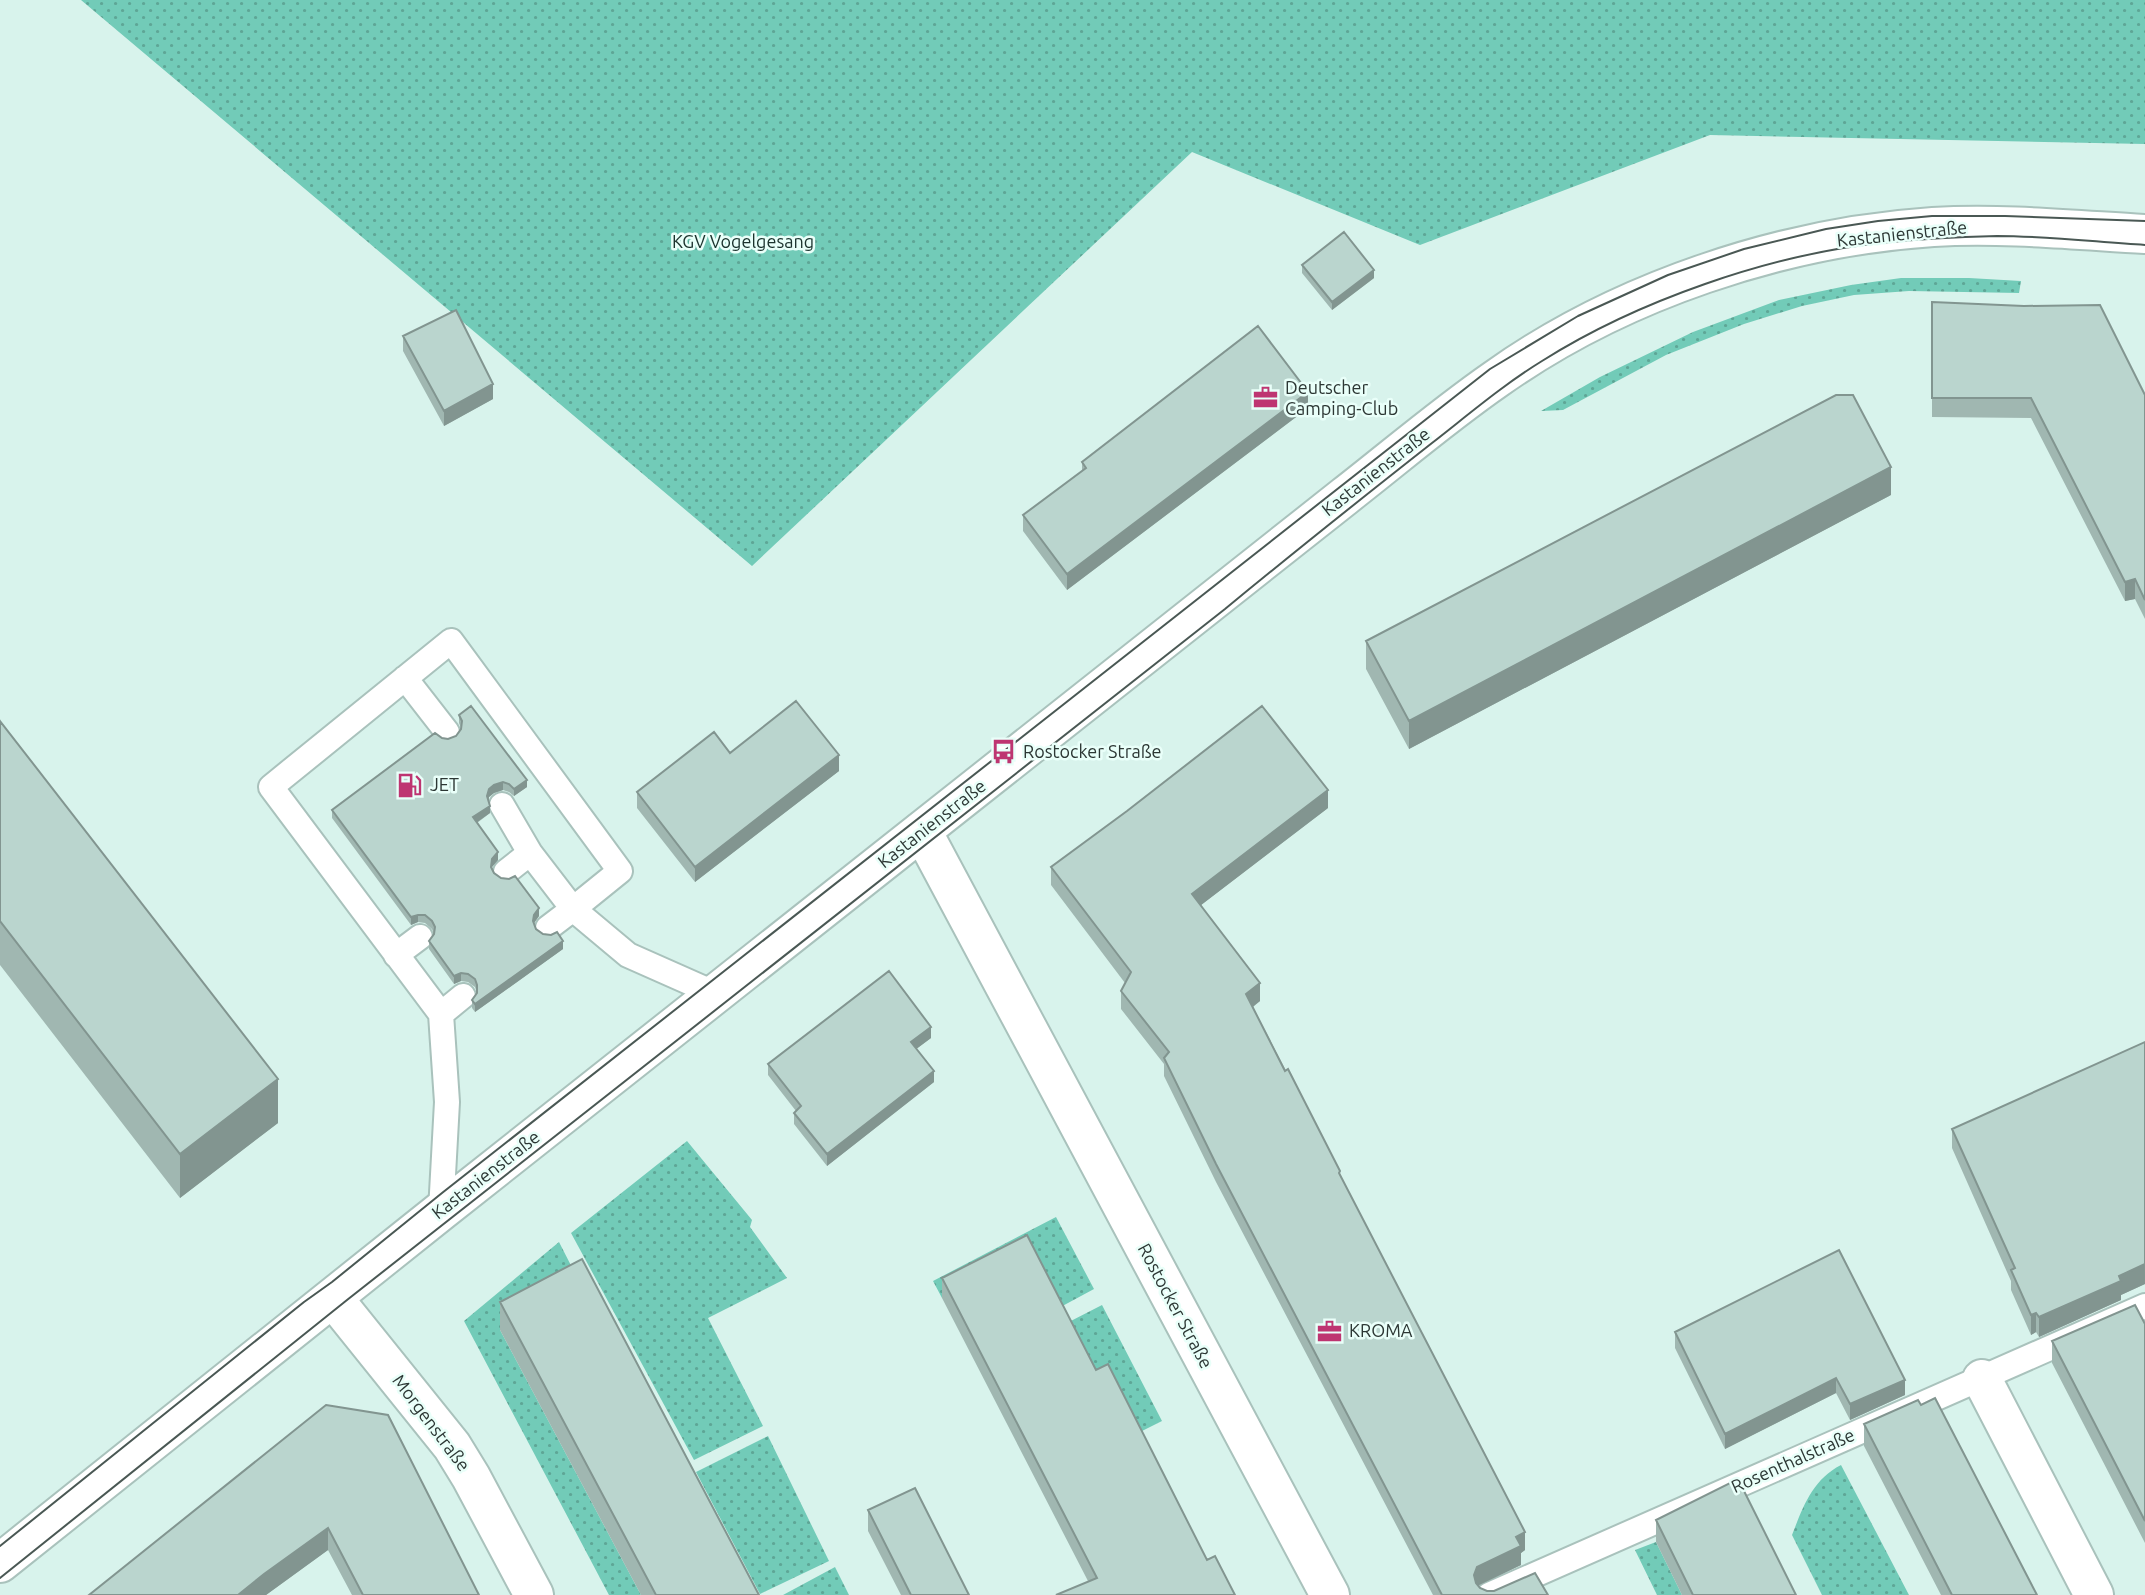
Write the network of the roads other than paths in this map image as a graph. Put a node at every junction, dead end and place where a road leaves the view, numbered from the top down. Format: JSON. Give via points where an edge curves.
{"nodes":[{"id":1,"x":2145,"y":234,"type":"edge"},
{"id":2,"x":405,"y":678,"type":"junction"},
{"id":3,"x":447,"y":732,"type":"dead end"},
{"id":4,"x":502,"y":805,"type":"dead end"},
{"id":5,"x":922,"y":831,"type":"junction"},
{"id":6,"x":530,"y":853,"type":"junction"},
{"id":7,"x":506,"y":872,"type":"dead end"},
{"id":8,"x":573,"y":909,"type":"junction"},
{"id":9,"x":548,"y":928,"type":"dead end"},
{"id":10,"x":420,"y":937,"type":"dead end"},
{"id":11,"x":397,"y":955,"type":"junction"},
{"id":12,"x":716,"y":994,"type":"junction"},
{"id":13,"x":463,"y":996,"type":"dead end"},
{"id":14,"x":441,"y":1014,"type":"junction"},
{"id":15,"x":441,"y":1210,"type":"junction"},
{"id":16,"x":333,"y":1298,"type":"junction"},
{"id":17,"x":2145,"y":1306,"type":"edge"},
{"id":18,"x":1982,"y":1379,"type":"junction"},
{"id":19,"x":0,"y":1563,"type":"edge"},
{"id":20,"x":534,"y":1595,"type":"edge"},
{"id":21,"x":1330,"y":1595,"type":"edge"},
{"id":22,"x":1489,"y":1595,"type":"edge"},
{"id":23,"x":2094,"y":1595,"type":"edge"}],
"edges":[{"from":1,"to":5,"type":"main road","name":"Kastanienstraße","via":[[1976,226],[1880,233],[1745,260],[1627,305],[1496,379]]},
{"from":2,"to":3,"type":"lane"},
{"from":2,"to":8,"type":"lane","via":[[451,641],[620,871]]},
{"from":2,"to":11,"type":"lane","via":[[271,787]]},
{"from":4,"to":6,"type":"lane"},
{"from":5,"to":12,"type":"main road","name":"Kastanienstraße"},
{"from":5,"to":21,"type":"main road","name":"Rostocker Straße"},
{"from":6,"to":7,"type":"lane"},
{"from":6,"to":8,"type":"lane"},
{"from":8,"to":9,"type":"lane"},
{"from":8,"to":12,"type":"lane","via":[[628,954]]},
{"from":10,"to":11,"type":"lane"},
{"from":11,"to":14,"type":"lane"},
{"from":12,"to":15,"type":"main road","name":"Kastanienstraße"},
{"from":13,"to":14,"type":"lane"},
{"from":14,"to":15,"type":"lane","via":[[447,1102]]},
{"from":15,"to":16,"type":"main road","name":"Kastanienstraße"},
{"from":16,"to":19,"type":"main road","name":"Kastanienstraße"},
{"from":16,"to":20,"type":"main road","name":"Morgenstraße","via":[[452,1447]]},
{"from":17,"to":18,"type":"lane","name":"Rosenthalstraße"},
{"from":18,"to":22,"type":"lane","name":"Rosenthalstraße"},
{"from":18,"to":23,"type":"main road"}]}
